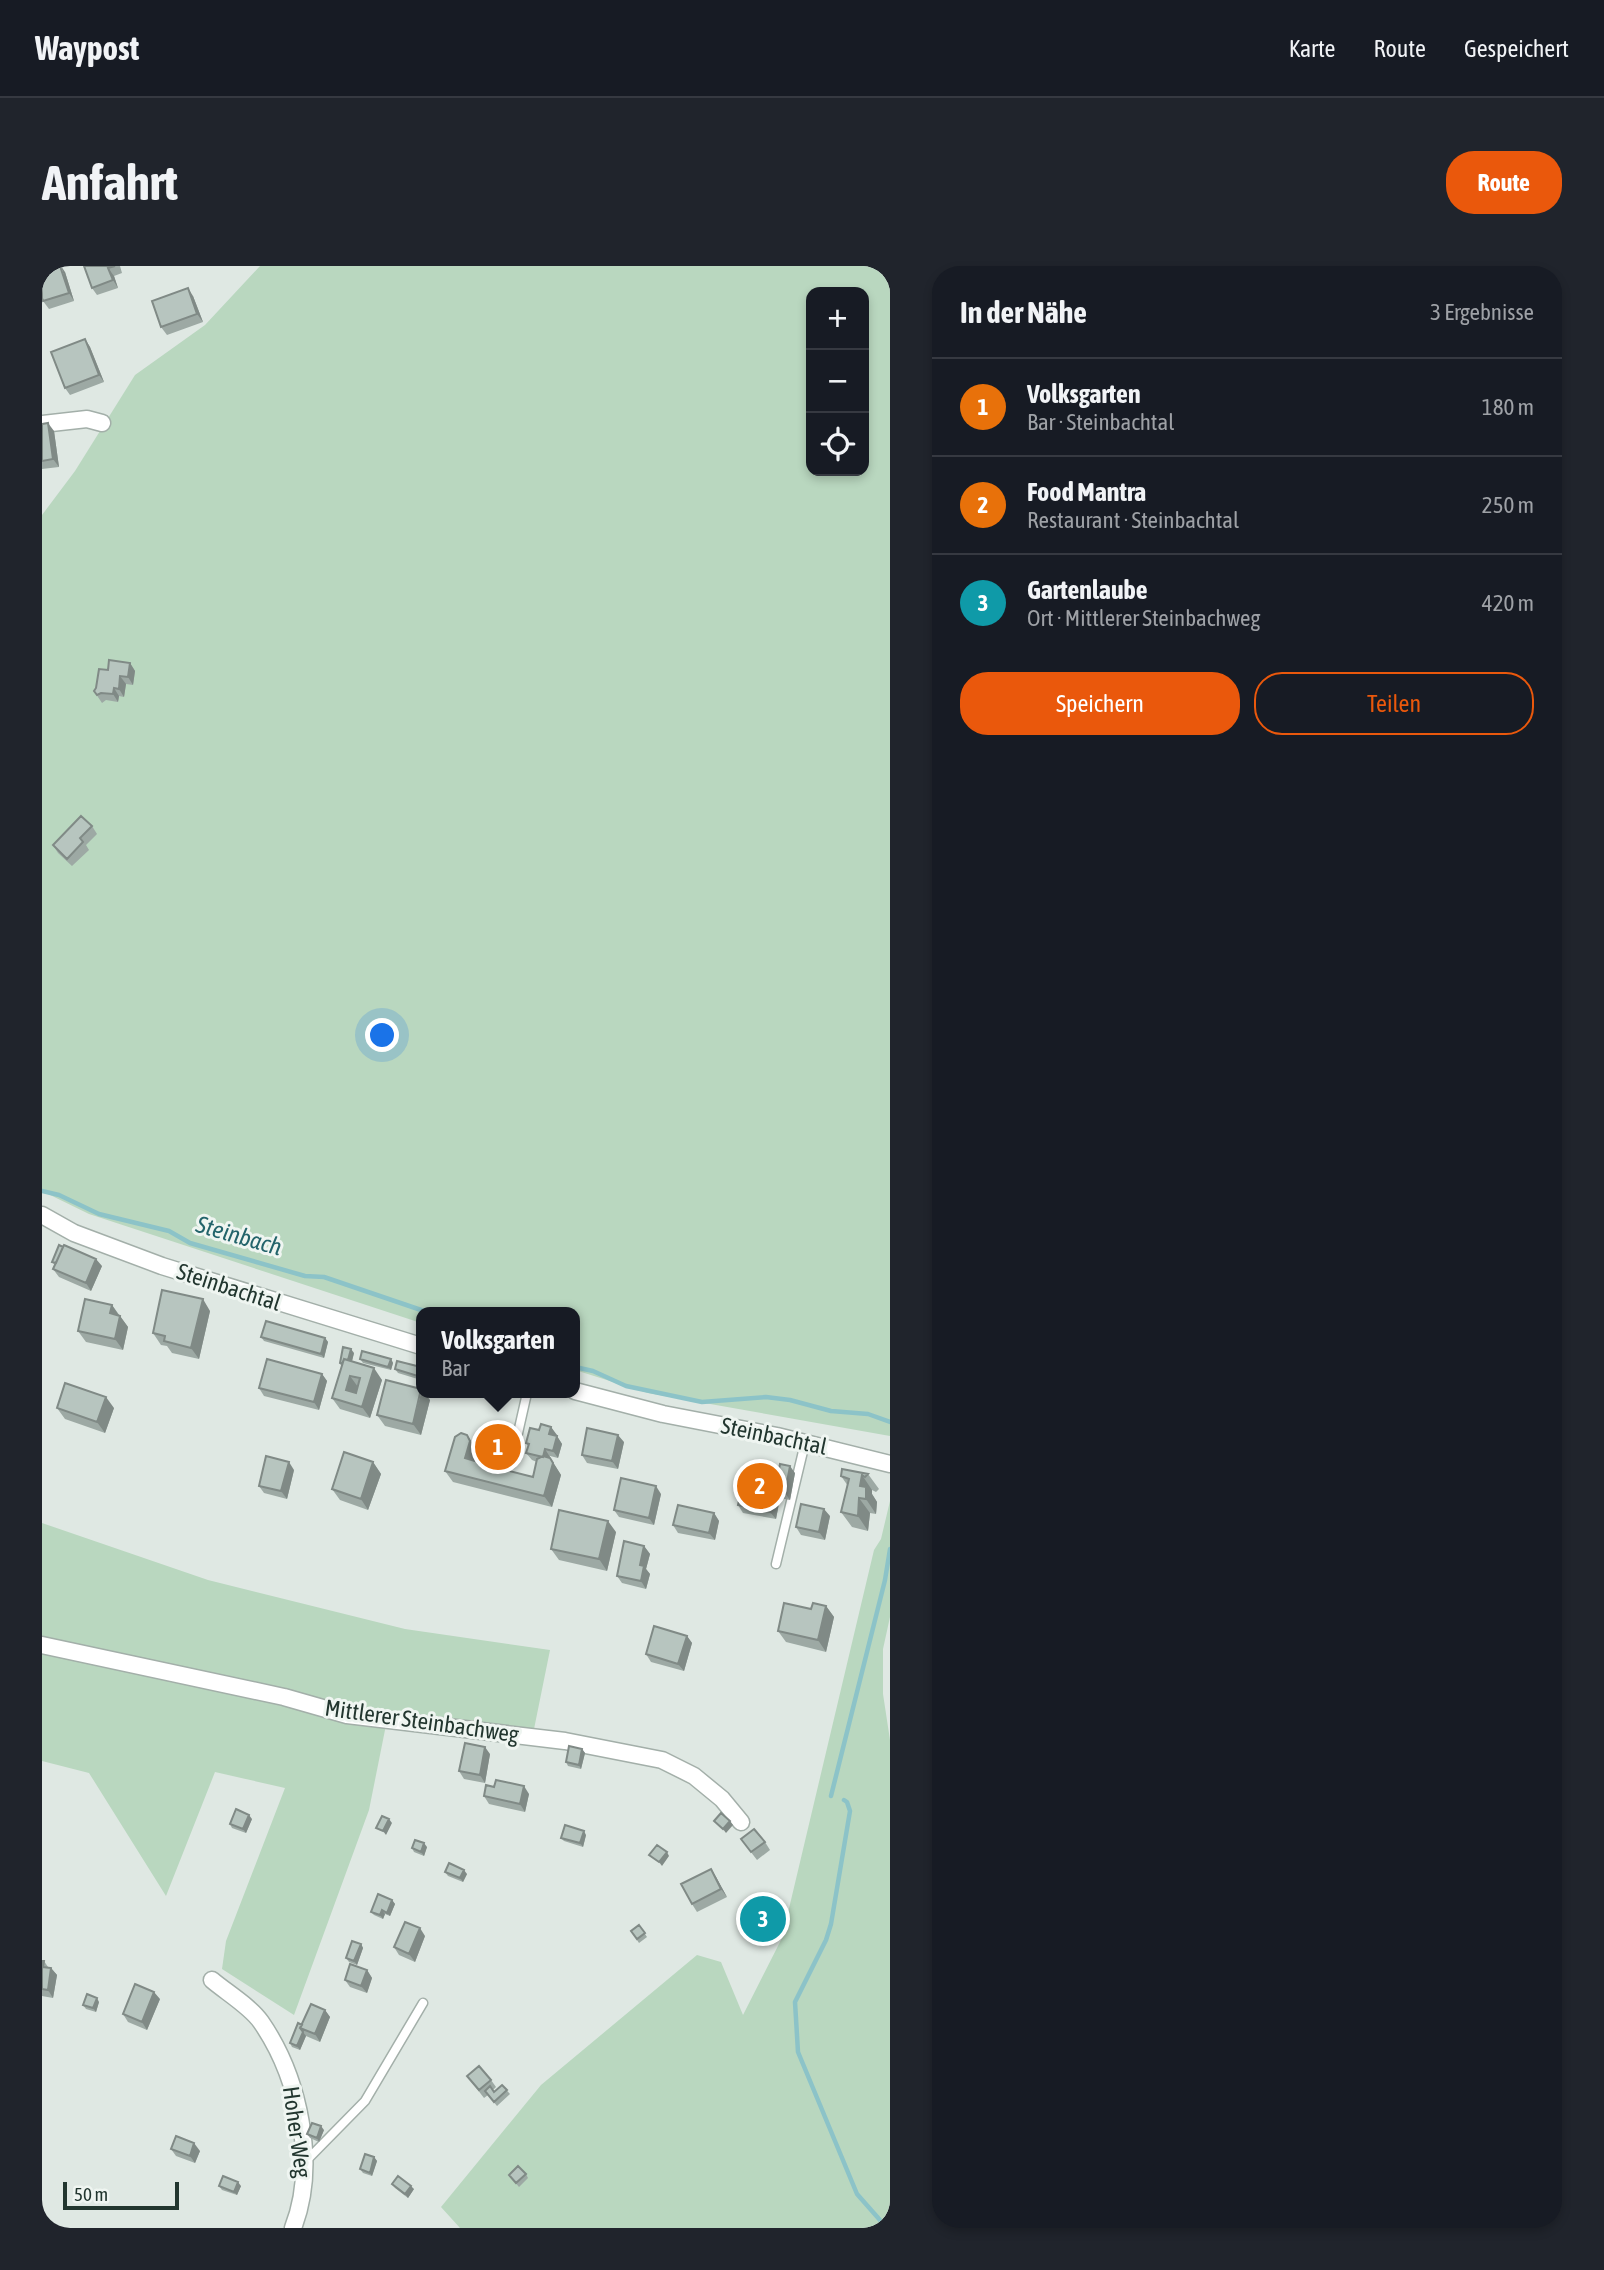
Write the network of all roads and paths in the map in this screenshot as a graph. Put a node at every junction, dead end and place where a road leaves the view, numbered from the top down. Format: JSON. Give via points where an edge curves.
{"nodes":[{"id":1,"x":102,"y":423,"type":"dead end"},
{"id":2,"x":42,"y":424,"type":"edge"},
{"id":3,"x":42,"y":1215,"type":"edge"},
{"id":4,"x":416,"y":1344,"type":"edge"},
{"id":5,"x":580,"y":1392,"type":"edge"},
{"id":6,"x":526,"y":1398,"type":"edge"},
{"id":7,"x":805,"y":1443,"type":"junction"},
{"id":8,"x":511,"y":1464,"type":"dead end"},
{"id":9,"x":890,"y":1464,"type":"edge"},
{"id":10,"x":776,"y":1564,"type":"dead end"},
{"id":11,"x":42,"y":1645,"type":"edge"},
{"id":12,"x":741,"y":1822,"type":"dead end"},
{"id":13,"x":212,"y":1980,"type":"dead end"},
{"id":14,"x":423,"y":2003,"type":"dead end"},
{"id":15,"x":306,"y":2161,"type":"junction"},
{"id":16,"x":293,"y":2228,"type":"edge"}],
"edges":[{"from":1,"to":2,"type":"street","via":[[87,419]]},
{"from":3,"to":4,"type":"street","name":"Steinbachtal","via":[[74,1233],[162,1266]]},
{"from":5,"to":7,"type":"street","name":"Steinbachtal"},
{"from":6,"to":8,"type":"lane"},
{"from":7,"to":9,"type":"street","name":"Steinbachtal"},
{"from":7,"to":10,"type":"lane"},
{"from":11,"to":12,"type":"street","name":"Mittlerer Steinbachweg","via":[[347,1715],[565,1741],[662,1759],[694,1776]]},
{"from":13,"to":15,"type":"street","name":"Hoher Weg","via":[[260,2020],[289,2075]]},
{"from":14,"to":15,"type":"lane","via":[[365,2101]]},
{"from":15,"to":16,"type":"street","name":"Hoher Weg"}]}
